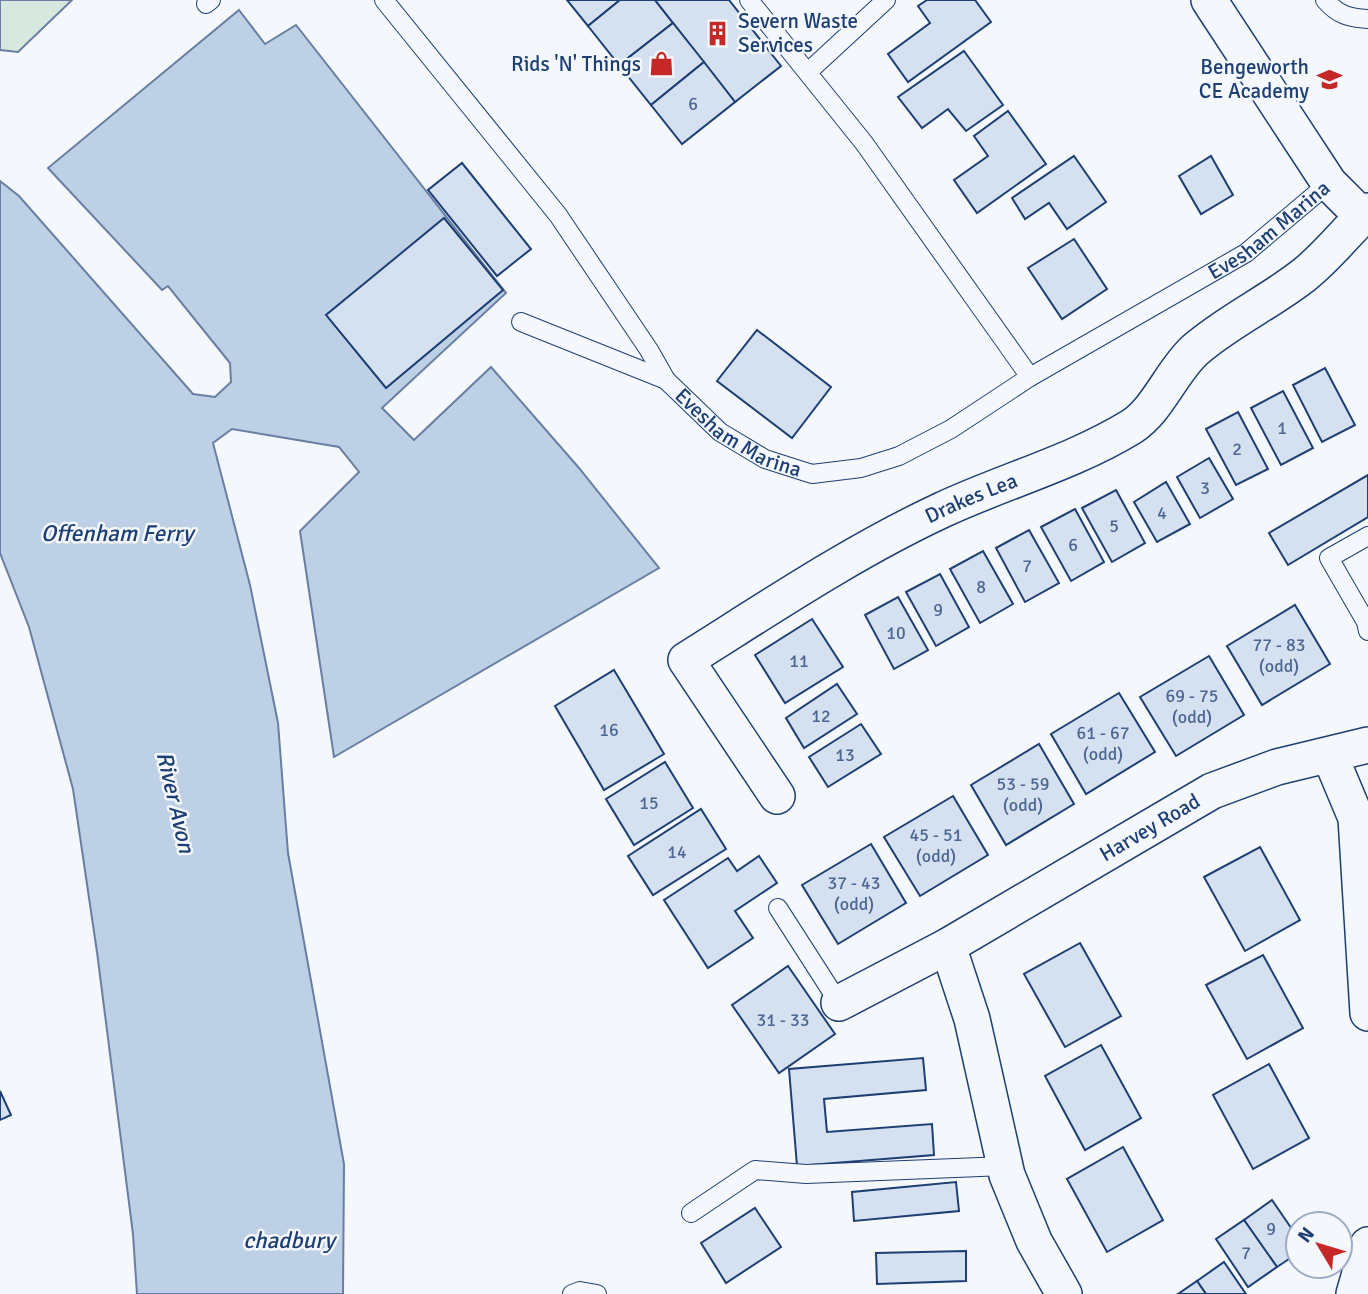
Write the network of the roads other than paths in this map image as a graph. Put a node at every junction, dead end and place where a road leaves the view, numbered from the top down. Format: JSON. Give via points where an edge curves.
{"nodes":[{"id":1,"x":384,"y":0,"type":"edge"},
{"id":2,"x":749,"y":0,"type":"edge"},
{"id":3,"x":886,"y":0,"type":"edge"},
{"id":4,"x":1209,"y":0,"type":"edge"},
{"id":5,"x":1325,"y":0,"type":"edge"},
{"id":6,"x":1368,"y":19,"type":"edge"},
{"id":7,"x":808,"y":72,"type":"junction"},
{"id":8,"x":1329,"y":183,"type":"junction"},
{"id":9,"x":1365,"y":214,"type":"edge"},
{"id":10,"x":521,"y":322,"type":"dead end"},
{"id":11,"x":1030,"y":377,"type":"junction"},
{"id":12,"x":666,"y":380,"type":"junction"},
{"id":13,"x":1368,"y":536,"type":"edge"},
{"id":14,"x":1368,"y":631,"type":"edge"},
{"id":15,"x":1368,"y":745,"type":"edge"},
{"id":16,"x":1330,"y":756,"type":"junction"},
{"id":17,"x":777,"y":796,"type":"dead end"},
{"id":18,"x":778,"y":908,"type":"dead end"},
{"id":19,"x":948,"y":946,"type":"junction"},
{"id":20,"x":839,"y":1003,"type":"joint"},
{"id":21,"x":1368,"y":1013,"type":"edge"},
{"id":22,"x":1005,"y":1166,"type":"junction"},
{"id":23,"x":691,"y":1213,"type":"dead end"},
{"id":24,"x":1368,"y":1245,"type":"edge"},
{"id":25,"x":572,"y":1294,"type":"edge"},
{"id":26,"x":597,"y":1294,"type":"edge"},
{"id":27,"x":1064,"y":1294,"type":"edge"},
{"id":28,"x":1354,"y":1294,"type":"edge"}],
"edges":[{"from":1,"to":12,"type":"lane","name":"Evesham Marina","via":[[558,215]]},
{"from":2,"to":7,"type":"lane"},
{"from":3,"to":7,"type":"lane"},
{"from":4,"to":8,"type":"street"},
{"from":5,"to":6,"type":"lane","via":[[1335,12]]},
{"from":7,"to":11,"type":"lane"},
{"from":8,"to":9,"type":"street","name":"Evesham Marina"},
{"from":8,"to":11,"type":"lane","name":"Evesham Marina","via":[[1246,253]]},
{"from":9,"to":17,"type":"street","name":"Drakes Lea","via":[[1334,250],[1303,276],[1198,348],[1175,370],[1159,398],[1135,425],[1089,451],[941,510],[831,570],[685,660]]},
{"from":10,"to":12,"type":"lane"},
{"from":11,"to":12,"type":"lane","name":"Evesham Marina","via":[[951,429],[899,456],[861,468],[812,474],[765,459],[720,432]]},
{"from":13,"to":14,"type":"lane","via":[[1329,558]]},
{"from":15,"to":16,"type":"street","name":"Harvey Road"},
{"from":16,"to":19,"type":"street","name":"Harvey Road","via":[[1277,767],[1212,791]]},
{"from":16,"to":21,"type":"street","via":[[1356,818]]},
{"from":18,"to":20,"type":"lane"},
{"from":19,"to":20,"type":"street","name":"Harvey Road"},
{"from":19,"to":22,"type":"street","via":[[972,1019]]},
{"from":22,"to":23,"type":"lane","via":[[806,1174],[755,1170]]},
{"from":22,"to":27,"type":"street","via":[[1034,1241]]},
{"from":24,"to":28,"type":"street"},
{"from":25,"to":26,"type":"lane"}]}
